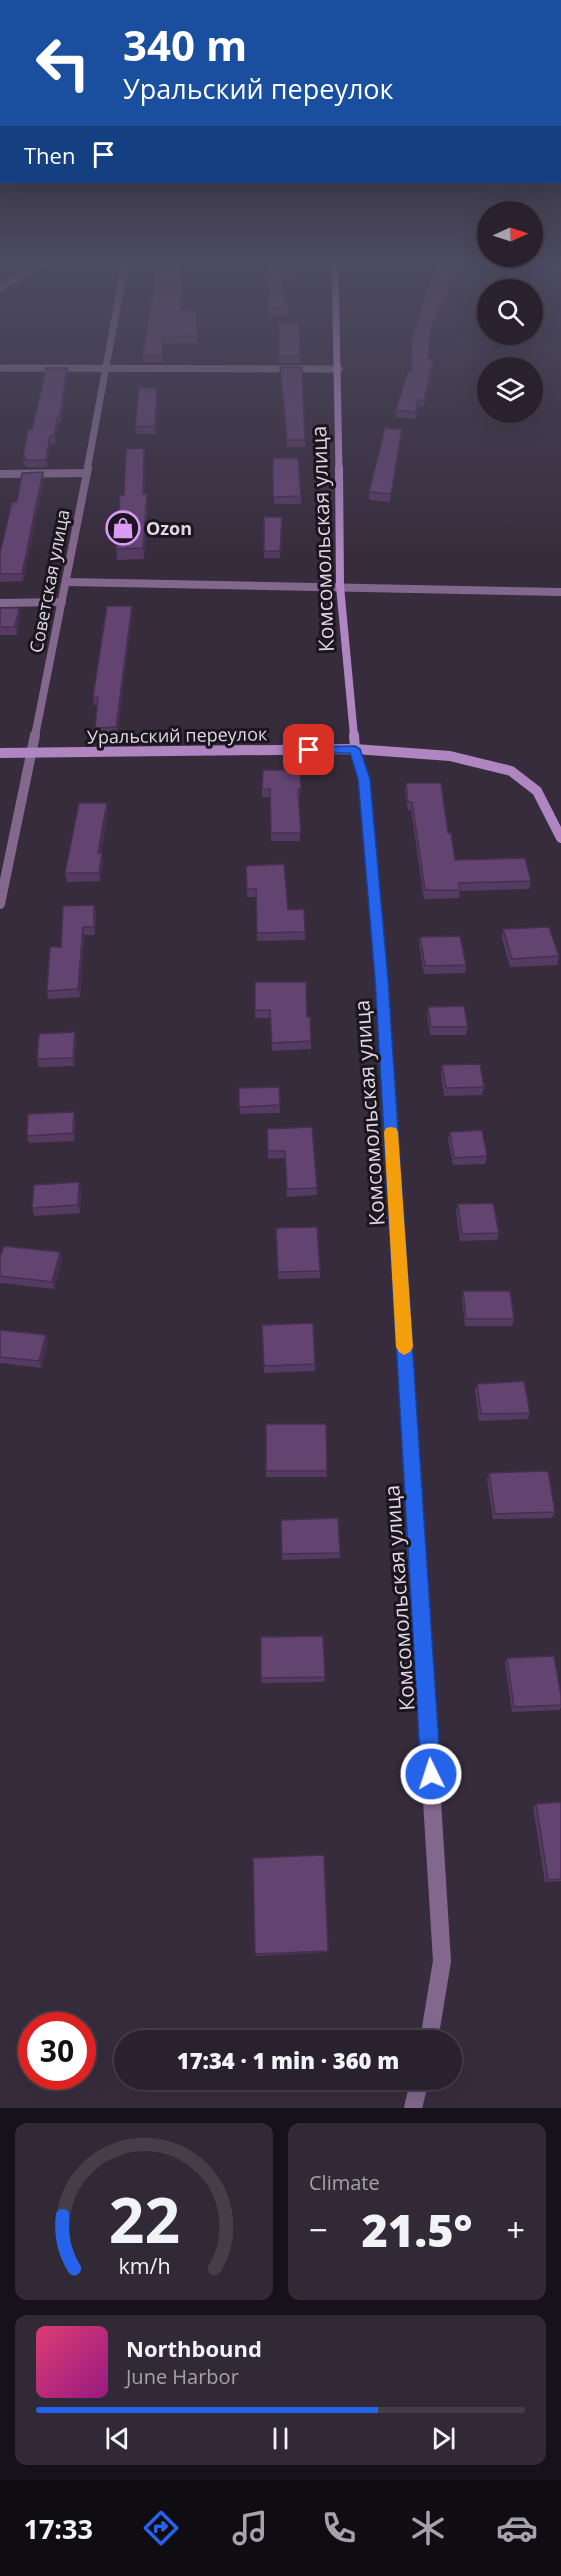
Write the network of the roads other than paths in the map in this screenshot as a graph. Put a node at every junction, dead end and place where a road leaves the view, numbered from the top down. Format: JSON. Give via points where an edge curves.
{"nodes":[{"id":1,"x":107,"y":362,"type":"edge"},
{"id":2,"x":339,"y":362,"type":"edge"},
{"id":3,"x":0,"y":368,"type":"edge"},
{"id":4,"x":106,"y":368,"type":"junction"},
{"id":5,"x":339,"y":369,"type":"junction"},
{"id":6,"x":87,"y":473,"type":"junction"},
{"id":7,"x":0,"y":474,"type":"edge"},
{"id":8,"x":66,"y":582,"type":"junction"},
{"id":9,"x":340,"y":586,"type":"junction"},
{"id":10,"x":561,"y":592,"type":"edge"},
{"id":11,"x":62,"y":602,"type":"junction"},
{"id":12,"x":0,"y":603,"type":"edge"},
{"id":13,"x":355,"y":749,"type":"junction"},
{"id":14,"x":0,"y":753,"type":"edge"},
{"id":15,"x":31,"y":753,"type":"junction"},
{"id":16,"x":561,"y":838,"type":"edge"},
{"id":17,"x":0,"y":904,"type":"edge"},
{"id":18,"x":431,"y":2030,"type":"edge"},
{"id":19,"x":417,"y":2090,"type":"edge"},
{"id":20,"x":413,"y":2108,"type":"edge"}],
"edges":[{"from":1,"to":4,"type":"street","name":"Советская улица"},
{"from":2,"to":5,"type":"street","name":"Комсомольская улица"},
{"from":3,"to":4,"type":"street"},
{"from":4,"to":5,"type":"street"},
{"from":4,"to":6,"type":"street","name":"Советская улица"},
{"from":5,"to":9,"type":"street","name":"Комсомольская улица"},
{"from":6,"to":7,"type":"street"},
{"from":6,"to":8,"type":"street","name":"Советская улица"},
{"from":8,"to":9,"type":"street"},
{"from":8,"to":11,"type":"street","name":"Советская улица"},
{"from":9,"to":10,"type":"street"},
{"from":9,"to":13,"type":"street","name":"Комсомольская улица"},
{"from":11,"to":12,"type":"street"},
{"from":11,"to":15,"type":"street","name":"Советская улица"},
{"from":13,"to":15,"type":"street","name":"Уральский переулок"},
{"from":13,"to":16,"type":"street","name":"Уральский переулок","via":[[450,756],[511,771],[537,791]]},
{"from":13,"to":18,"type":"street","name":"Комсомольская улица","via":[[364,779],[382,979],[442,1961]]},
{"from":14,"to":15,"type":"street","name":"Уральский переулок"},
{"from":15,"to":17,"type":"street","name":"Советская улица"},
{"from":19,"to":20,"type":"street"}]}
